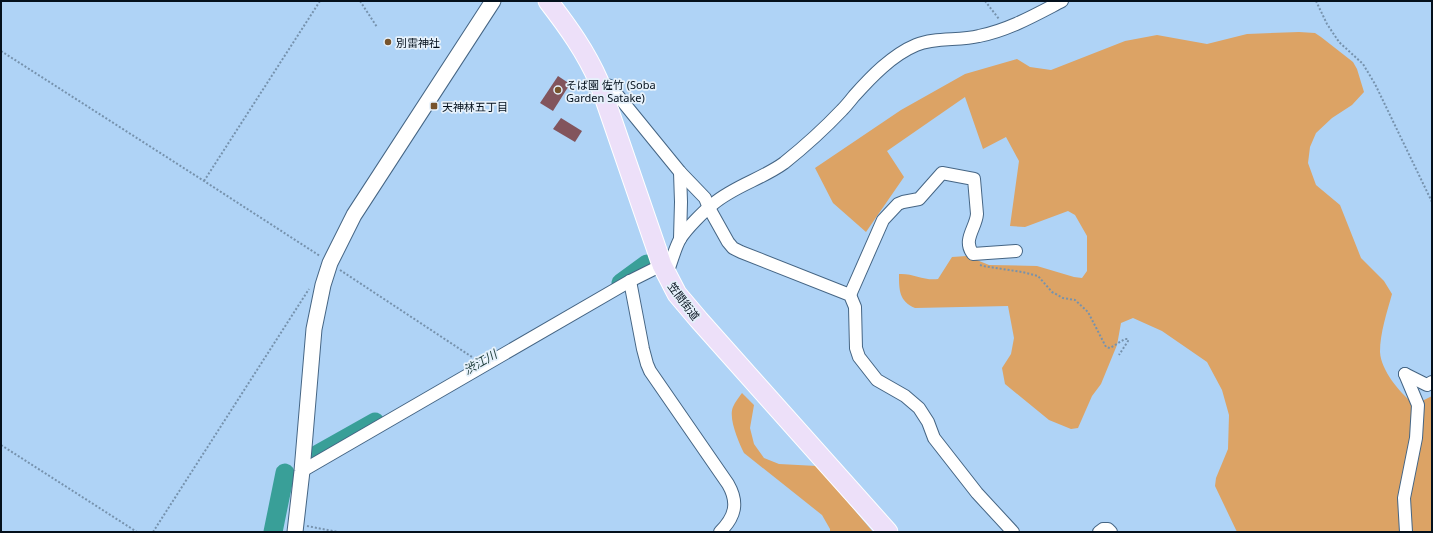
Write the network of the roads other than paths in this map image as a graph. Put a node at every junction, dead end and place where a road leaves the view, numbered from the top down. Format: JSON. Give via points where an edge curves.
{"nodes":[{"id":1,"x":493,"y":1,"type":"edge"},
{"id":2,"x":548,"y":1,"type":"edge"},
{"id":3,"x":1062,"y":1,"type":"edge"},
{"id":4,"x":599,"y":82,"type":"junction"},
{"id":5,"x":680,"y":172,"type":"junction"},
{"id":6,"x":709,"y":208,"type":"junction"},
{"id":7,"x":680,"y":239,"type":"junction"},
{"id":8,"x":1016,"y":251,"type":"dead end"},
{"id":9,"x":664,"y":270,"type":"junction"},
{"id":10,"x":630,"y":281,"type":"junction"},
{"id":11,"x":850,"y":295,"type":"junction"},
{"id":12,"x":1432,"y":382,"type":"edge"},
{"id":13,"x":302,"y":471,"type":"junction"},
{"id":14,"x":296,"y":528,"type":"edge"},
{"id":15,"x":720,"y":532,"type":"edge"},
{"id":16,"x":888,"y":532,"type":"edge"},
{"id":17,"x":1013,"y":532,"type":"edge"},
{"id":18,"x":1099,"y":532,"type":"edge"},
{"id":19,"x":1110,"y":532,"type":"edge"},
{"id":20,"x":1406,"y":532,"type":"edge"}],
"edges":[{"from":1,"to":13,"type":"street","via":[[354,215],[330,263],[314,329]]},
{"from":2,"to":4,"type":"main road","name":"笠間街道","via":[[581,47]]},
{"from":3,"to":6,"type":"street","via":[[1006,29],[979,36],[917,44],[906,50],[882,67],[838,115],[783,163],[731,191]]},
{"from":4,"to":5,"type":"street","via":[[610,86]]},
{"from":4,"to":9,"type":"main road","name":"笠間街道"},
{"from":5,"to":6,"type":"street","via":[[705,198]]},
{"from":5,"to":7,"type":"street"},
{"from":6,"to":7,"type":"street"},
{"from":6,"to":11,"type":"street","via":[[733,248]]},
{"from":7,"to":9,"type":"street"},
{"from":8,"to":11,"type":"street","via":[[973,254],[968,242],[976,219],[974,179],[942,173],[919,199],[898,204],[884,220]]},
{"from":9,"to":10,"type":"street"},
{"from":9,"to":16,"type":"main road","name":"笠間街道","via":[[677,294],[699,320]]},
{"from":10,"to":13,"type":"street"},
{"from":10,"to":15,"type":"street","via":[[643,349],[650,371],[733,494],[732,516]]},
{"from":11,"to":17,"type":"street","via":[[855,307],[856,348],[859,357],[878,380],[905,396],[919,408],[934,438],[977,493]]},
{"from":12,"to":20,"type":"street","via":[[1427,385],[1405,374],[1418,405],[1416,438],[1404,498]]},
{"from":13,"to":14,"type":"street"},
{"from":18,"to":19,"type":"street","via":[[1103,529]]}]}
